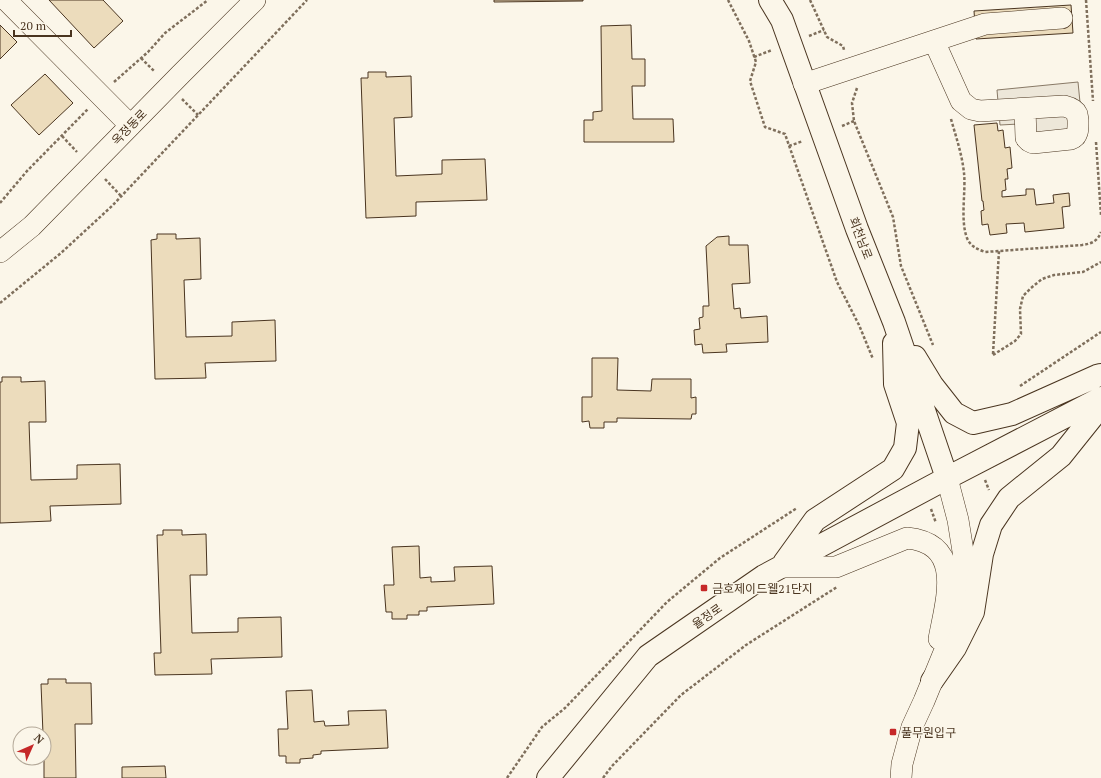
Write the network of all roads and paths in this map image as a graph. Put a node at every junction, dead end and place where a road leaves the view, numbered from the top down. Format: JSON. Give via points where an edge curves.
{"nodes":[{"id":1,"x":6,"y":0,"type":"edge"},
{"id":2,"x":255,"y":0,"type":"edge"},
{"id":3,"x":307,"y":0,"type":"edge"},
{"id":4,"x":728,"y":0,"type":"edge"},
{"id":5,"x":770,"y":0,"type":"edge"},
{"id":6,"x":810,"y":0,"type":"edge"},
{"id":7,"x":1062,"y":18,"type":"dead end"},
{"id":8,"x":934,"y":41,"type":"junction"},
{"id":9,"x":852,"y":68,"type":"junction"},
{"id":10,"x":804,"y":84,"type":"junction"},
{"id":11,"x":1025,"y":109,"type":"dead end"},
{"id":12,"x":950,"y":115,"type":"dead end"},
{"id":13,"x":130,"y":125,"type":"junction"},
{"id":14,"x":1101,"y":232,"type":"edge"},
{"id":15,"x":999,"y":251,"type":"junction"},
{"id":16,"x":0,"y":252,"type":"edge"},
{"id":17,"x":1101,"y":262,"type":"edge"},
{"id":18,"x":0,"y":303,"type":"edge"},
{"id":19,"x":894,"y":322,"type":"junction"},
{"id":20,"x":1101,"y":332,"type":"edge"},
{"id":21,"x":935,"y":351,"type":"dead end"},
{"id":22,"x":874,"y":361,"type":"dead end"},
{"id":23,"x":1101,"y":375,"type":"edge"},
{"id":24,"x":1017,"y":388,"type":"dead end"},
{"id":25,"x":1101,"y":398,"type":"edge"},
{"id":26,"x":1101,"y":406,"type":"edge"},
{"id":27,"x":946,"y":478,"type":"junction"},
{"id":28,"x":802,"y":504,"type":"dead end"},
{"id":29,"x":781,"y":567,"type":"junction"},
{"id":30,"x":842,"y":584,"type":"dead end"},
{"id":31,"x":932,"y":681,"type":"junction"},
{"id":32,"x":507,"y":778,"type":"edge"},
{"id":33,"x":548,"y":778,"type":"edge"},
{"id":34,"x":603,"y":778,"type":"edge"},
{"id":35,"x":901,"y":778,"type":"edge"}],
"edges":[{"from":1,"to":13,"type":"street"},
{"from":2,"to":13,"type":"street","name":"옥정동로"},
{"from":3,"to":18,"type":"path","via":[[112,206],[61,253]]},
{"from":4,"to":22,"type":"path","via":[[749,41],[756,62],[750,80],[764,127],[785,134],[837,282]]},
{"from":5,"to":10,"type":"main road","name":"회천남로","via":[[782,20]]},
{"from":6,"to":9,"type":"path","via":[[827,37],[843,46]]},
{"from":7,"to":8,"type":"street","via":[[985,24]]},
{"from":8,"to":9,"type":"street"},
{"from":8,"to":11,"type":"street","via":[[965,105],[980,112]]},
{"from":9,"to":10,"type":"street"},
{"from":9,"to":21,"type":"path","via":[[858,85],[852,103],[854,121],[893,217],[901,266]]},
{"from":10,"to":19,"type":"main road","name":"회천남로"},
{"from":12,"to":15,"type":"path","via":[[964,173],[964,229],[967,239],[975,248],[985,252]]},
{"from":13,"to":16,"type":"street","name":"옥정동로","via":[[32,226]]},
{"from":14,"to":15,"type":"path","via":[[1091,244]]},
{"from":15,"to":17,"type":"path","via":[[993,355],[1021,334],[1020,309],[1023,296],[1031,288],[1042,279],[1083,272]]},
{"from":19,"to":23,"type":"main road","via":[[932,385],[954,413],[973,423],[1012,414]]},
{"from":19,"to":27,"type":"main road","name":"회천남로"},
{"from":19,"to":29,"type":"main road","via":[[895,384],[908,423],[906,448],[893,469],[815,520]]},
{"from":20,"to":24,"type":"path"},
{"from":25,"to":27,"type":"main road","name":"율정로"},
{"from":26,"to":31,"type":"main road","via":[[1062,456],[1009,498],[991,525],[982,554],[973,612],[955,648]]},
{"from":27,"to":29,"type":"main road","name":"율정로"},
{"from":27,"to":31,"type":"street","via":[[958,520],[966,570],[961,611]]},
{"from":28,"to":32,"type":"path","via":[[720,558],[668,602],[565,708],[542,727]]},
{"from":29,"to":31,"type":"street","via":[[836,567],[907,538],[918,539],[930,545],[941,555],[948,576],[947,603]]},
{"from":29,"to":33,"type":"main road","name":"율정로","via":[[648,656]]},
{"from":30,"to":34,"type":"path","via":[[746,645],[681,695]]},
{"from":31,"to":35,"type":"street","via":[[912,727]]}]}
